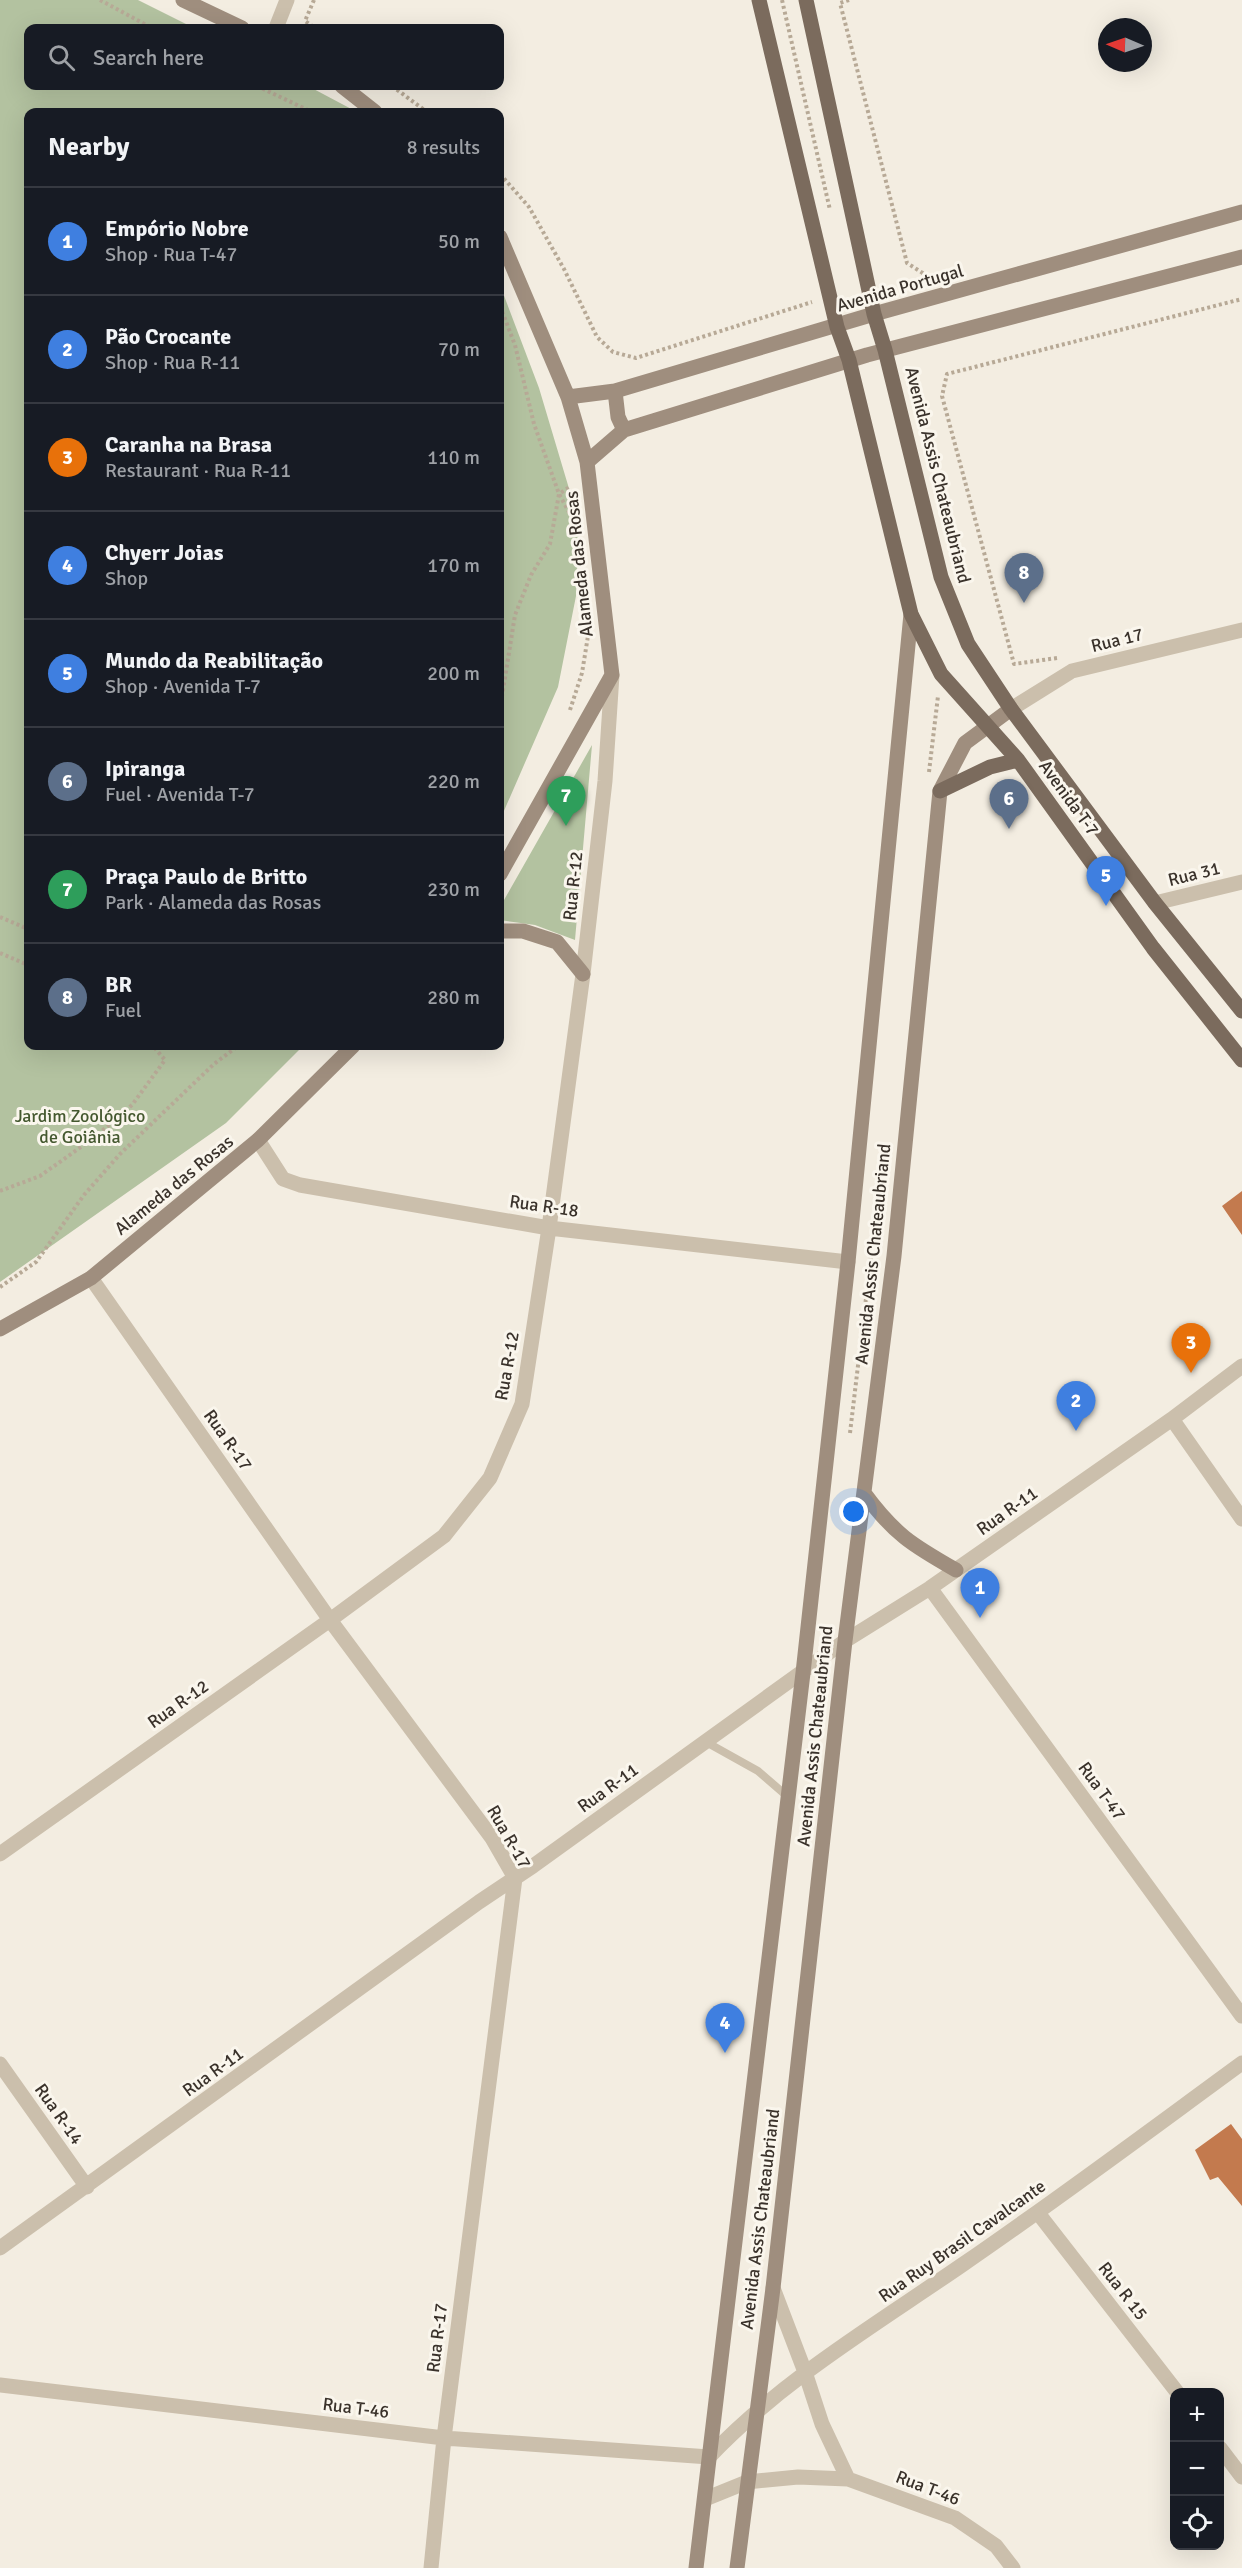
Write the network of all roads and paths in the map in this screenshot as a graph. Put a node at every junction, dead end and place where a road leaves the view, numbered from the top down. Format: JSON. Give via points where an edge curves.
{"nodes":[{"id":1,"x":100,"y":0,"type":"edge"},
{"id":2,"x":183,"y":0,"type":"edge"},
{"id":3,"x":287,"y":0,"type":"edge"},
{"id":4,"x":314,"y":0,"type":"edge"},
{"id":5,"x":759,"y":0,"type":"edge"},
{"id":6,"x":806,"y":0,"type":"edge"},
{"id":7,"x":849,"y":0,"type":"edge"},
{"id":8,"x":145,"y":24,"type":"edge"},
{"id":9,"x":234,"y":24,"type":"edge"},
{"id":10,"x":278,"y":24,"type":"edge"},
{"id":11,"x":309,"y":24,"type":"edge"},
{"id":12,"x":265,"y":90,"type":"edge"},
{"id":13,"x":347,"y":90,"type":"edge"},
{"id":14,"x":397,"y":90,"type":"edge"},
{"id":15,"x":304,"y":108,"type":"edge"},
{"id":16,"x":370,"y":108,"type":"edge"},
{"id":17,"x":422,"y":108,"type":"edge"},
{"id":18,"x":504,"y":179,"type":"edge"},
{"id":19,"x":1242,"y":212,"type":"edge"},
{"id":20,"x":504,"y":246,"type":"edge"},
{"id":21,"x":1242,"y":257,"type":"edge"},
{"id":22,"x":907,"y":263,"type":"dead end"},
{"id":23,"x":1242,"y":299,"type":"edge"},
{"id":24,"x":818,"y":300,"type":"dead end"},
{"id":25,"x":874,"y":314,"type":"junction"},
{"id":26,"x":504,"y":316,"type":"edge"},
{"id":27,"x":837,"y":327,"type":"junction"},
{"id":28,"x":885,"y":351,"type":"junction"},
{"id":29,"x":849,"y":360,"type":"junction"},
{"id":30,"x":615,"y":391,"type":"junction"},
{"id":31,"x":568,"y":397,"type":"junction"},
{"id":32,"x":624,"y":430,"type":"junction"},
{"id":33,"x":588,"y":469,"type":"junction"},
{"id":34,"x":559,"y":495,"type":"junction"},
{"id":35,"x":580,"y":530,"type":"dead end"},
{"id":36,"x":911,"y":614,"type":"junction"},
{"id":37,"x":590,"y":625,"type":"dead end"},
{"id":38,"x":1242,"y":630,"type":"edge"},
{"id":39,"x":1066,"y":656,"type":"dead end"},
{"id":40,"x":612,"y":675,"type":"junction"},
{"id":41,"x":504,"y":683,"type":"edge"},
{"id":42,"x":1011,"y":710,"type":"junction"},
{"id":43,"x":568,"y":717,"type":"dead end"},
{"id":44,"x":988,"y":727,"type":"junction"},
{"id":45,"x":1018,"y":760,"type":"junction"},
{"id":46,"x":940,"y":791,"type":"junction"},
{"id":47,"x":504,"y":867,"type":"edge"},
{"id":48,"x":1242,"y":882,"type":"edge"},
{"id":49,"x":1155,"y":903,"type":"junction"},
{"id":50,"x":0,"y":917,"type":"edge"},
{"id":51,"x":24,"y":927,"type":"edge"},
{"id":52,"x":504,"y":931,"type":"edge"},
{"id":53,"x":0,"y":953,"type":"edge"},
{"id":54,"x":24,"y":963,"type":"edge"},
{"id":55,"x":583,"y":974,"type":"junction"},
{"id":56,"x":1242,"y":1011,"type":"edge"},
{"id":57,"x":156,"y":1050,"type":"edge"},
{"id":58,"x":233,"y":1050,"type":"edge"},
{"id":59,"x":349,"y":1050,"type":"edge"},
{"id":60,"x":1242,"y":1060,"type":"edge"},
{"id":61,"x":258,"y":1140,"type":"junction"},
{"id":62,"x":0,"y":1191,"type":"edge"},
{"id":63,"x":549,"y":1228,"type":"junction"},
{"id":64,"x":848,"y":1262,"type":"junction"},
{"id":65,"x":91,"y":1278,"type":"junction"},
{"id":66,"x":0,"y":1287,"type":"edge"},
{"id":67,"x":0,"y":1329,"type":"edge"},
{"id":68,"x":1242,"y":1366,"type":"edge"},
{"id":69,"x":1172,"y":1419,"type":"junction"},
{"id":70,"x":864,"y":1493,"type":"junction"},
{"id":71,"x":1242,"y":1520,"type":"edge"},
{"id":72,"x":956,"y":1570,"type":"junction"},
{"id":73,"x":930,"y":1588,"type":"junction"},
{"id":74,"x":330,"y":1620,"type":"junction"},
{"id":75,"x":845,"y":1641,"type":"junction"},
{"id":76,"x":802,"y":1672,"type":"junction"},
{"id":77,"x":706,"y":1742,"type":"junction"},
{"id":78,"x":788,"y":1797,"type":"junction"},
{"id":79,"x":0,"y":1854,"type":"edge"},
{"id":80,"x":515,"y":1878,"type":"junction"},
{"id":81,"x":1242,"y":2016,"type":"edge"},
{"id":82,"x":1242,"y":2063,"type":"edge"},
{"id":83,"x":0,"y":2064,"type":"edge"},
{"id":84,"x":87,"y":2187,"type":"junction"},
{"id":85,"x":1038,"y":2213,"type":"junction"},
{"id":86,"x":0,"y":2248,"type":"edge"},
{"id":87,"x":773,"y":2288,"type":"junction"},
{"id":88,"x":806,"y":2373,"type":"junction"},
{"id":89,"x":0,"y":2385,"type":"edge"},
{"id":90,"x":1174,"y":2388,"type":"edge"},
{"id":91,"x":756,"y":2412,"type":"junction"},
{"id":92,"x":444,"y":2438,"type":"junction"},
{"id":93,"x":1224,"y":2453,"type":"edge"},
{"id":94,"x":709,"y":2457,"type":"junction"},
{"id":95,"x":1242,"y":2477,"type":"edge"},
{"id":96,"x":848,"y":2479,"type":"junction"},
{"id":97,"x":747,"y":2482,"type":"junction"},
{"id":98,"x":705,"y":2499,"type":"junction"},
{"id":99,"x":431,"y":2568,"type":"edge"},
{"id":100,"x":696,"y":2568,"type":"edge"},
{"id":101,"x":737,"y":2568,"type":"edge"},
{"id":102,"x":1013,"y":2568,"type":"edge"}],
"edges":[{"from":1,"to":8,"type":"path"},
{"from":2,"to":9,"type":"main road"},
{"from":3,"to":10,"type":"street"},
{"from":4,"to":11,"type":"path","via":[[305,21]]},
{"from":5,"to":27,"type":"main road","name":"Avenida Assis Chateaubriand"},
{"from":6,"to":25,"type":"main road","name":"Avenida Assis Chateaubriand"},
{"from":7,"to":22,"type":"path","via":[[840,3]]},
{"from":12,"to":15,"type":"path"},
{"from":13,"to":16,"type":"main road"},
{"from":14,"to":17,"type":"path"},
{"from":18,"to":24,"type":"path","via":[[529,207],[597,337],[614,352],[636,358]]},
{"from":19,"to":25,"type":"main road","name":"Avenida Portugal"},
{"from":20,"to":31,"type":"main road","name":"Alameda das Rosas"},
{"from":21,"to":28,"type":"main road"},
{"from":23,"to":39,"type":"path","via":[[947,374],[942,396],[1014,664]]},
{"from":25,"to":27,"type":"main road","name":"Avenida Portugal"},
{"from":25,"to":28,"type":"main road","name":"Avenida Assis Chateaubriand"},
{"from":26,"to":34,"type":"path"},
{"from":27,"to":29,"type":"main road","name":"Avenida Assis Chateaubriand"},
{"from":27,"to":30,"type":"main road","name":"Avenida Portugal"},
{"from":28,"to":29,"type":"main road"},
{"from":28,"to":42,"type":"main road","name":"Avenida Assis Chateaubriand","via":[[941,577],[968,644]]},
{"from":29,"to":32,"type":"main road"},
{"from":29,"to":36,"type":"main road","name":"Avenida Assis Chateaubriand"},
{"from":30,"to":31,"type":"main road","name":"Avenida Portugal"},
{"from":30,"to":32,"type":"main road"},
{"from":31,"to":33,"type":"main road","name":"Alameda das Rosas"},
{"from":32,"to":33,"type":"main road"},
{"from":33,"to":34,"type":"path"},
{"from":33,"to":40,"type":"main road","name":"Alameda das Rosas"},
{"from":34,"to":35,"type":"path"},
{"from":34,"to":41,"type":"path","via":[[550,544],[531,574],[515,615]]},
{"from":36,"to":44,"type":"main road","name":"Avenida T-7","via":[[940,674]]},
{"from":36,"to":64,"type":"main road","name":"Avenida Assis Chateaubriand"},
{"from":37,"to":43,"type":"path","via":[[582,673]]},
{"from":38,"to":42,"type":"street","name":"Rua 17","via":[[1072,671]]},
{"from":40,"to":47,"type":"main road"},
{"from":40,"to":55,"type":"street","name":"Rua R-12","via":[[605,781]]},
{"from":42,"to":44,"type":"main road","name":"Avenida Assis Chateaubriand"},
{"from":42,"to":49,"type":"main road","name":"Avenida T-7"},
{"from":44,"to":45,"type":"main road","name":"Avenida T-7"},
{"from":44,"to":46,"type":"main road","name":"Avenida Assis Chateaubriand","via":[[965,743]]},
{"from":45,"to":46,"type":"main road","via":[[990,767]]},
{"from":45,"to":60,"type":"main road","name":"Avenida T-7","via":[[1153,948]]},
{"from":46,"to":70,"type":"main road","name":"Avenida Assis Chateaubriand","via":[[894,1256]]},
{"from":48,"to":49,"type":"street","name":"Rua 31"},
{"from":49,"to":56,"type":"main road","name":"Avenida T-7"},
{"from":50,"to":51,"type":"path"},
{"from":52,"to":55,"type":"main road","via":[[523,931],[557,942]]},
{"from":53,"to":54,"type":"path"},
{"from":55,"to":63,"type":"street","name":"Rua R-12"},
{"from":57,"to":62,"type":"path","via":[[165,1060],[132,1105],[40,1176]]},
{"from":58,"to":66,"type":"path","via":[[120,1154],[84,1195],[36,1262]]},
{"from":59,"to":61,"type":"main road","name":"Alameda das Rosas"},
{"from":61,"to":63,"type":"street","name":"Rua R-18","via":[[283,1179],[300,1185]]},
{"from":61,"to":65,"type":"main road","name":"Alameda das Rosas"},
{"from":63,"to":64,"type":"street","name":"Rua R-18"},
{"from":63,"to":74,"type":"street","name":"Rua R-12","via":[[522,1404],[490,1478],[444,1536]]},
{"from":64,"to":76,"type":"main road","name":"Avenida Assis Chateaubriand"},
{"from":65,"to":67,"type":"main road","name":"Alameda das Rosas"},
{"from":65,"to":74,"type":"street","name":"Rua R-17"},
{"from":68,"to":69,"type":"street","name":"Rua R-11"},
{"from":69,"to":71,"type":"street"},
{"from":69,"to":72,"type":"street","name":"Rua R-11"},
{"from":70,"to":72,"type":"main road","via":[[901,1537]]},
{"from":70,"to":75,"type":"main road","name":"Avenida Assis Chateaubriand"},
{"from":72,"to":73,"type":"street","name":"Rua R-11"},
{"from":73,"to":75,"type":"street","name":"Rua R-11"},
{"from":73,"to":81,"type":"street","name":"Rua T-47"},
{"from":74,"to":79,"type":"street","name":"Rua R-12"},
{"from":74,"to":80,"type":"street","name":"Rua R-17","via":[[492,1838]]},
{"from":75,"to":76,"type":"street","name":"Rua R-11"},
{"from":75,"to":87,"type":"main road","name":"Avenida Assis Chateaubriand"},
{"from":76,"to":77,"type":"street","name":"Rua R-11"},
{"from":76,"to":78,"type":"main road","name":"Avenida Assis Chateaubriand"},
{"from":77,"to":78,"type":"lane","via":[[758,1771]]},
{"from":77,"to":80,"type":"street","name":"Rua R-11"},
{"from":78,"to":94,"type":"main road","name":"Avenida Assis Chateaubriand"},
{"from":80,"to":84,"type":"street","name":"Rua R-11"},
{"from":80,"to":92,"type":"street","name":"Rua R-17"},
{"from":82,"to":85,"type":"street","name":"Rua Ruy Brasil Cavalcante"},
{"from":83,"to":84,"type":"street","name":"Rua R-14"},
{"from":84,"to":86,"type":"street","name":"Rua R-11"},
{"from":85,"to":88,"type":"street","name":"Rua Ruy Brasil Cavalcante"},
{"from":85,"to":90,"type":"street","name":"Rua R 15"},
{"from":87,"to":88,"type":"street"},
{"from":87,"to":91,"type":"main road","name":"Avenida Assis Chateaubriand"},
{"from":88,"to":91,"type":"street","name":"Rua Ruy Brasil Cavalcante"},
{"from":88,"to":96,"type":"street","via":[[822,2424]]},
{"from":89,"to":92,"type":"street","name":"Rua T-46"},
{"from":91,"to":94,"type":"street","name":"Rua Ruy Brasil Cavalcante"},
{"from":91,"to":97,"type":"main road","name":"Avenida Assis Chateaubriand"},
{"from":92,"to":94,"type":"street","name":"Rua T-46"},
{"from":92,"to":99,"type":"street","name":"Rua R-17"},
{"from":93,"to":95,"type":"street"},
{"from":94,"to":98,"type":"main road","name":"Avenida Assis Chateaubriand"},
{"from":96,"to":97,"type":"street","name":"Rua T-46","via":[[798,2477]]},
{"from":96,"to":102,"type":"street","name":"Rua T-46","via":[[955,2518],[996,2546]]},
{"from":97,"to":98,"type":"street","name":"Rua T-46"},
{"from":97,"to":101,"type":"main road","name":"Avenida Assis Chateaubriand"},
{"from":98,"to":100,"type":"main road","name":"Avenida Assis Chateaubriand"}]}
